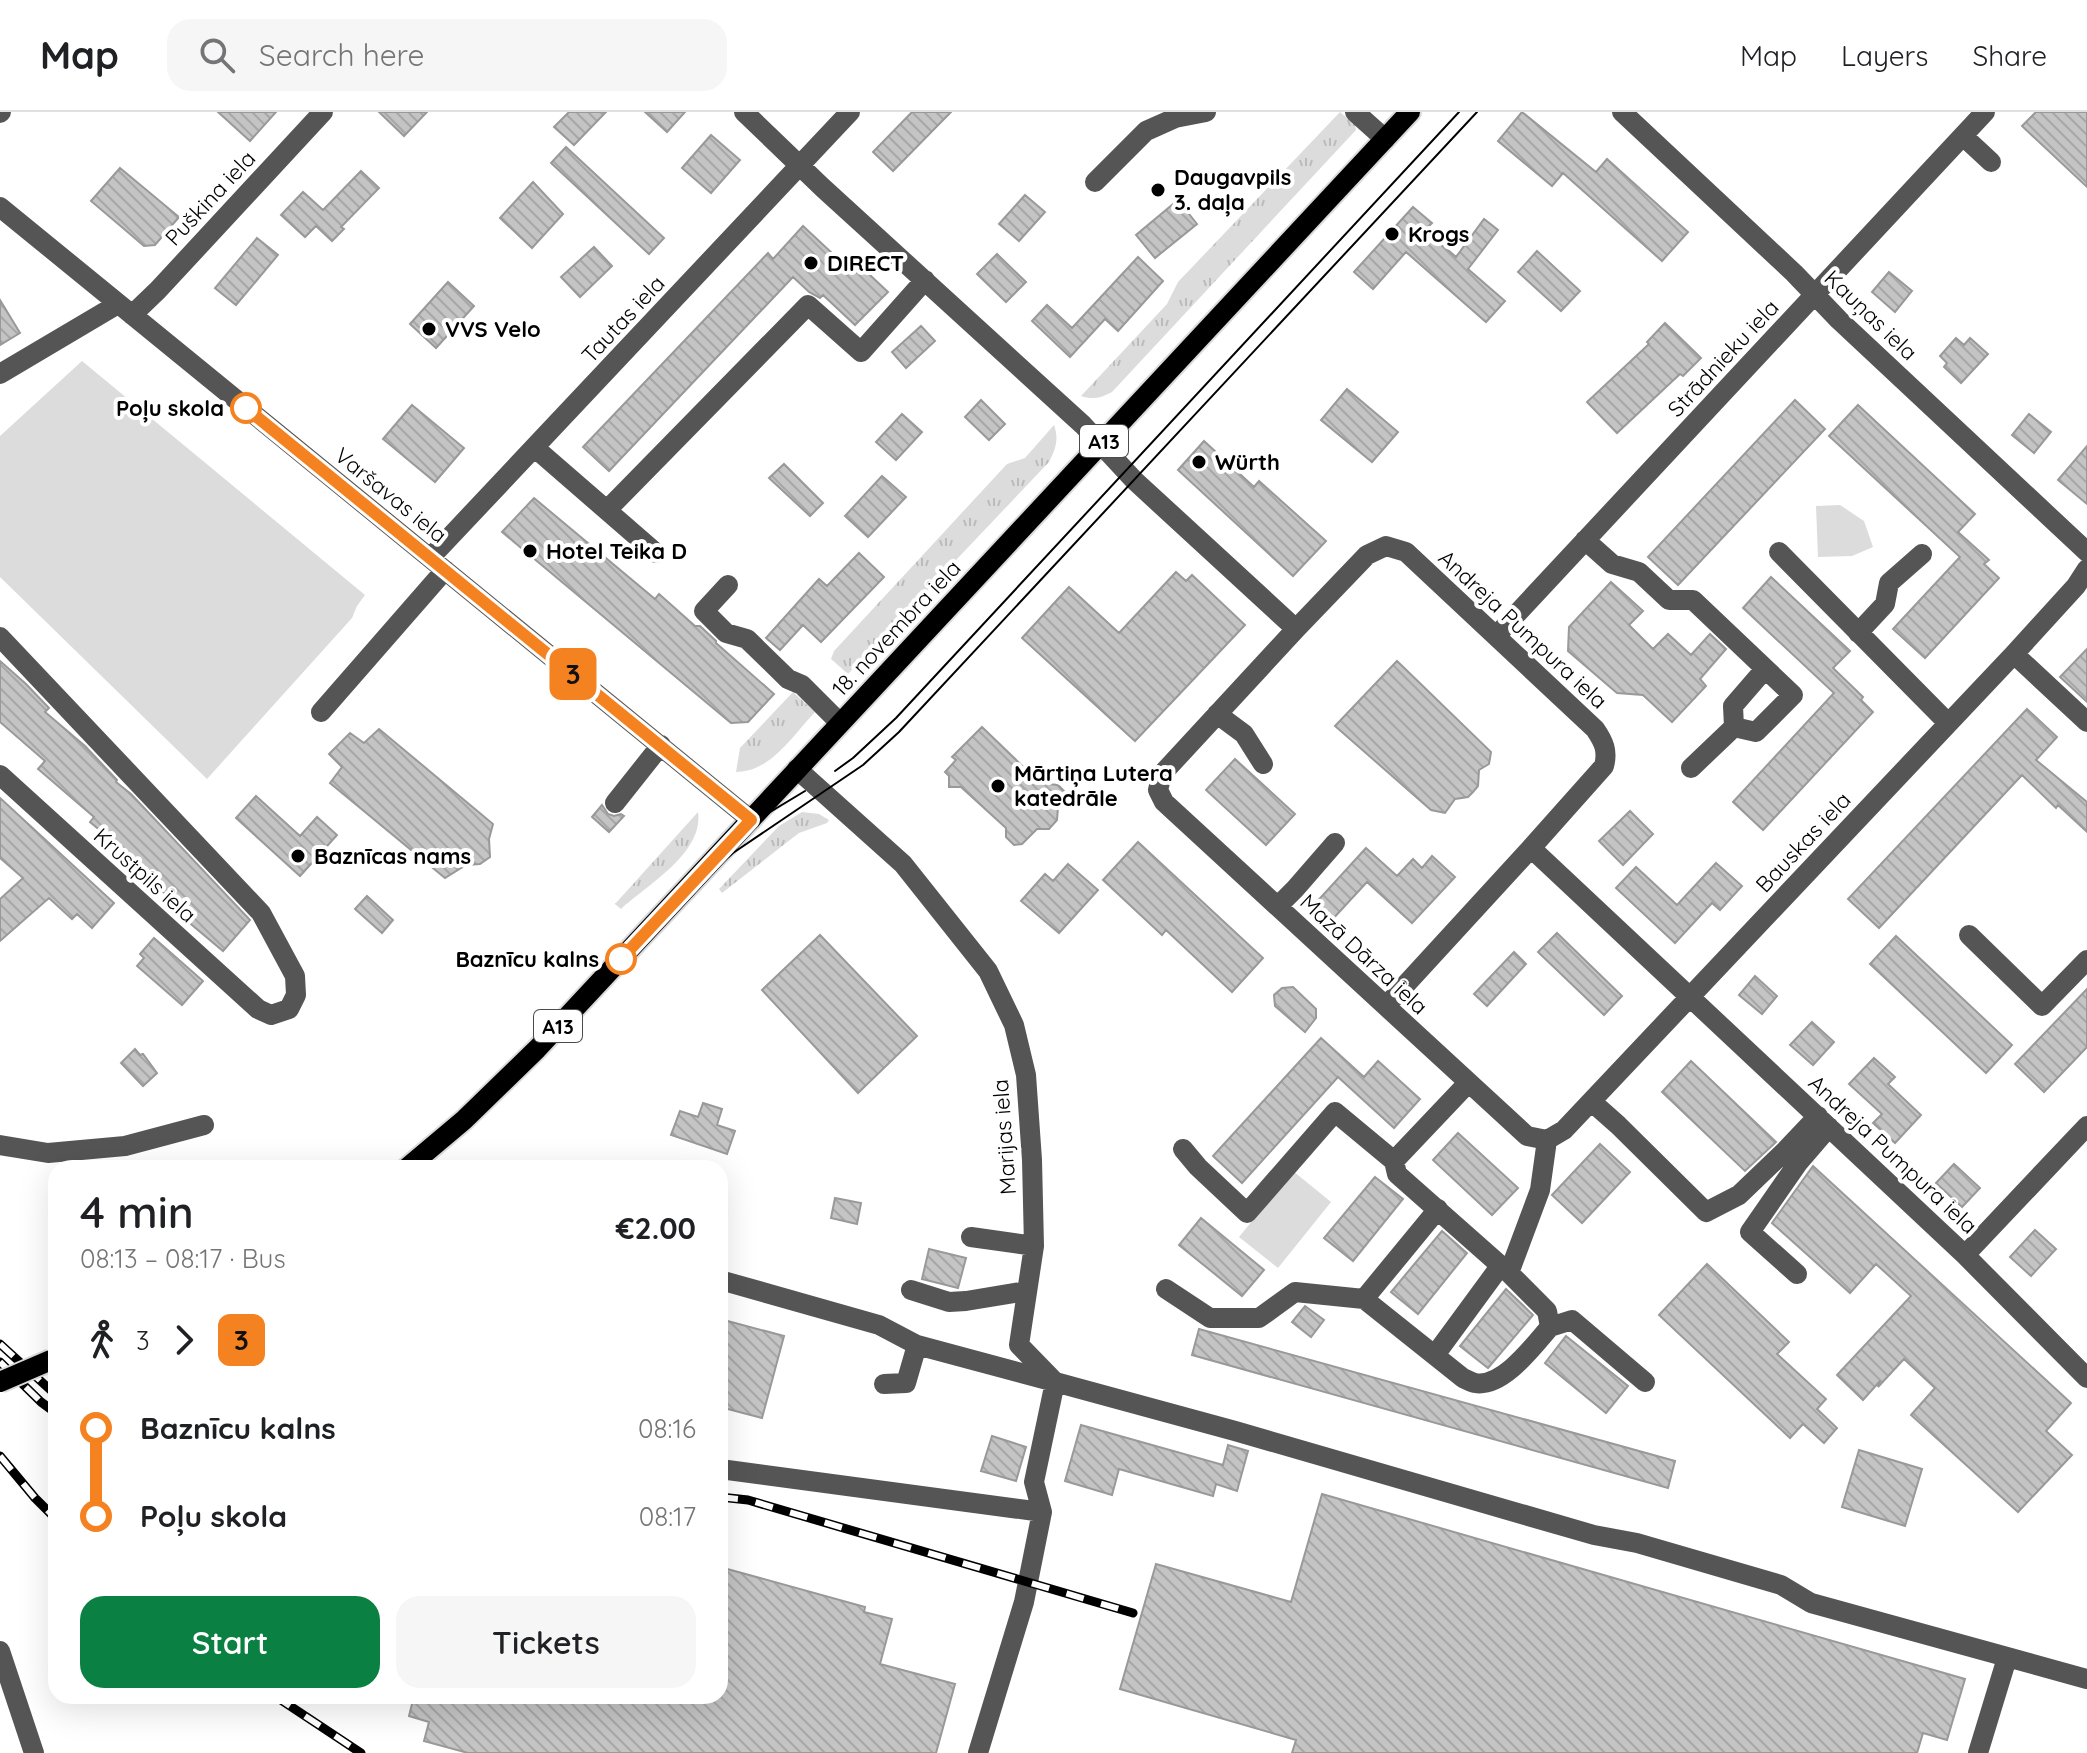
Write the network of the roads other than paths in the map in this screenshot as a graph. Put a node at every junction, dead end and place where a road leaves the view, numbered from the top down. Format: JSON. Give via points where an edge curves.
{"nodes":[{"id":1,"x":323,"y":112,"type":"edge"},
{"id":2,"x":744,"y":112,"type":"edge"},
{"id":3,"x":850,"y":112,"type":"edge"},
{"id":4,"x":1206,"y":112,"type":"edge"},
{"id":5,"x":1355,"y":112,"type":"edge"},
{"id":6,"x":1410,"y":112,"type":"edge"},
{"id":7,"x":1622,"y":112,"type":"edge"},
{"id":8,"x":1985,"y":112,"type":"edge"},
{"id":9,"x":1963,"y":136,"type":"junction"},
{"id":10,"x":1385,"y":139,"type":"junction"},
{"id":11,"x":1991,"y":162,"type":"dead end"},
{"id":12,"x":800,"y":165,"type":"junction"},
{"id":13,"x":1095,"y":182,"type":"dead end"},
{"id":14,"x":0,"y":207,"type":"edge"},
{"id":15,"x":925,"y":280,"type":"junction"},
{"id":16,"x":1815,"y":294,"type":"junction"},
{"id":17,"x":125,"y":309,"type":"junction"},
{"id":18,"x":0,"y":374,"type":"edge"},
{"id":19,"x":1100,"y":444,"type":"junction"},
{"id":20,"x":535,"y":448,"type":"junction"},
{"id":21,"x":607,"y":510,"type":"junction"},
{"id":22,"x":1585,"y":540,"type":"junction"},
{"id":23,"x":1779,"y":552,"type":"dead end"},
{"id":24,"x":2087,"y":552,"type":"edge"},
{"id":25,"x":656,"y":553,"type":"dead end"},
{"id":26,"x":1922,"y":554,"type":"dead end"},
{"id":27,"x":438,"y":564,"type":"junction"},
{"id":28,"x":2087,"y":569,"type":"edge"},
{"id":29,"x":728,"y":585,"type":"dead end"},
{"id":30,"x":1296,"y":629,"type":"junction"},
{"id":31,"x":1858,"y":633,"type":"junction"},
{"id":32,"x":1496,"y":636,"type":"junction"},
{"id":33,"x":0,"y":637,"type":"edge"},
{"id":34,"x":2014,"y":654,"type":"junction"},
{"id":35,"x":1765,"y":669,"type":"junction"},
{"id":36,"x":321,"y":712,"type":"dead end"},
{"id":37,"x":1217,"y":714,"type":"junction"},
{"id":38,"x":2087,"y":722,"type":"edge"},
{"id":39,"x":840,"y":723,"type":"junction"},
{"id":40,"x":1948,"y":723,"type":"junction"},
{"id":41,"x":1734,"y":727,"type":"junction"},
{"id":42,"x":661,"y":745,"type":"junction"},
{"id":43,"x":1263,"y":764,"type":"dead end"},
{"id":44,"x":1691,"y":768,"type":"dead end"},
{"id":45,"x":797,"y":769,"type":"junction"},
{"id":46,"x":0,"y":775,"type":"edge"},
{"id":47,"x":1158,"y":790,"type":"joint"},
{"id":48,"x":615,"y":803,"type":"dead end"},
{"id":49,"x":751,"y":820,"type":"junction"},
{"id":50,"x":1335,"y":843,"type":"dead end"},
{"id":51,"x":1531,"y":848,"type":"junction"},
{"id":52,"x":1278,"y":906,"type":"junction"},
{"id":53,"x":1969,"y":935,"type":"dead end"},
{"id":54,"x":2087,"y":960,"type":"edge"},
{"id":55,"x":1691,"y":998,"type":"junction"},
{"id":56,"x":1386,"y":1006,"type":"junction"},
{"id":57,"x":1468,"y":1083,"type":"junction"},
{"id":58,"x":1592,"y":1102,"type":"junction"},
{"id":59,"x":1823,"y":1122,"type":"junction"},
{"id":60,"x":204,"y":1125,"type":"dead end"},
{"id":61,"x":2087,"y":1126,"type":"edge"},
{"id":62,"x":1547,"y":1140,"type":"junction"},
{"id":63,"x":0,"y":1145,"type":"edge"},
{"id":64,"x":1183,"y":1149,"type":"dead end"},
{"id":65,"x":416,"y":1160,"type":"edge"},
{"id":66,"x":1394,"y":1161,"type":"junction"},
{"id":67,"x":1438,"y":1209,"type":"junction"},
{"id":68,"x":971,"y":1237,"type":"dead end"},
{"id":69,"x":1034,"y":1246,"type":"junction"},
{"id":70,"x":1965,"y":1255,"type":"junction"},
{"id":71,"x":1505,"y":1269,"type":"junction"},
{"id":72,"x":1797,"y":1274,"type":"dead end"},
{"id":73,"x":728,"y":1282,"type":"edge"},
{"id":74,"x":1166,"y":1289,"type":"dead end"},
{"id":75,"x":911,"y":1290,"type":"dead end"},
{"id":76,"x":1027,"y":1291,"type":"junction"},
{"id":77,"x":1364,"y":1299,"type":"junction"},
{"id":78,"x":1550,"y":1327,"type":"junction"},
{"id":79,"x":917,"y":1345,"type":"junction"},
{"id":80,"x":1435,"y":1355,"type":"junction"},
{"id":81,"x":48,"y":1361,"type":"edge"},
{"id":82,"x":2087,"y":1378,"type":"edge"},
{"id":83,"x":0,"y":1382,"type":"edge"},
{"id":84,"x":1055,"y":1382,"type":"junction"},
{"id":85,"x":1645,"y":1382,"type":"dead end"},
{"id":86,"x":884,"y":1384,"type":"dead end"},
{"id":87,"x":728,"y":1470,"type":"edge"},
{"id":88,"x":1042,"y":1512,"type":"junction"},
{"id":89,"x":0,"y":1651,"type":"edge"},
{"id":90,"x":2007,"y":1658,"type":"junction"},
{"id":91,"x":2087,"y":1679,"type":"edge"},
{"id":92,"x":34,"y":1753,"type":"edge"},
{"id":93,"x":978,"y":1753,"type":"edge"},
{"id":94,"x":1978,"y":1753,"type":"edge"}],
"edges":[{"from":1,"to":17,"type":"street","name":"Puškina iela","via":[[158,290]]},
{"from":2,"to":12,"type":"street"},
{"from":3,"to":12,"type":"street","name":"Tautas iela"},
{"from":4,"to":13,"type":"street","via":[[1146,131]]},
{"from":5,"to":10,"type":"street"},
{"from":6,"to":10,"type":"main road","name":"18. novembra iela","number":"A13"},
{"from":7,"to":16,"type":"street","name":"Kauņas iela"},
{"from":8,"to":9,"type":"street","name":"Strādnieku iela"},
{"from":9,"to":11,"type":"street"},
{"from":9,"to":16,"type":"street","name":"Strādnieku iela"},
{"from":10,"to":19,"type":"main road","name":"18. novembra iela","number":"A13"},
{"from":12,"to":15,"type":"street"},
{"from":12,"to":20,"type":"street","name":"Tautas iela"},
{"from":14,"to":17,"type":"street","name":"Varšavas iela"},
{"from":15,"to":19,"type":"street"},
{"from":15,"to":21,"type":"street","via":[[861,352],[808,305]]},
{"from":16,"to":22,"type":"street","name":"Strādnieku iela"},
{"from":16,"to":24,"type":"street","name":"Kauņas iela"},
{"from":17,"to":18,"type":"street","name":"Puškina iela"},
{"from":17,"to":27,"type":"street","name":"Varšavas iela"},
{"from":19,"to":30,"type":"street"},
{"from":19,"to":39,"type":"main road","name":"18. novembra iela","number":"A13"},
{"from":20,"to":21,"type":"street"},
{"from":20,"to":27,"type":"street","name":"Tautas iela"},
{"from":21,"to":25,"type":"street"},
{"from":22,"to":32,"type":"street","name":"Strādnieku iela"},
{"from":22,"to":35,"type":"street","via":[[1612,564],[1639,572],[1669,600],[1693,600]]},
{"from":23,"to":31,"type":"street"},
{"from":26,"to":31,"type":"street","via":[[1889,583],[1885,604]]},
{"from":27,"to":36,"type":"street","name":"Tautas iela"},
{"from":27,"to":42,"type":"street","name":"Varšavas iela"},
{"from":28,"to":34,"type":"street","name":"Bauskas iela"},
{"from":29,"to":39,"type":"street","via":[[704,611],[726,633],[747,639]]},
{"from":30,"to":32,"type":"street","name":"Andreja Pumpura iela","via":[[1367,555],[1386,546],[1406,552]]},
{"from":30,"to":37,"type":"street","name":"Andreja Pumpura iela"},
{"from":31,"to":40,"type":"street"},
{"from":32,"to":51,"type":"street","name":"Andreja Pumpura iela","via":[[1604,742],[1604,766]]},
{"from":33,"to":46,"type":"street","name":"Krustpils iela","via":[[261,913],[295,976],[296,995],[289,1009],[271,1015],[258,1009]]},
{"from":34,"to":38,"type":"street"},
{"from":34,"to":40,"type":"street","name":"Bauskas iela"},
{"from":35,"to":41,"type":"street","via":[[1733,706]]},
{"from":35,"to":41,"type":"street","via":[[1793,695],[1756,732]]},
{"from":37,"to":43,"type":"street","via":[[1244,734]]},
{"from":37,"to":47,"type":"street","name":"Andreja Pumpura iela","via":[[1162,774]]},
{"from":39,"to":45,"type":"main road","name":"18. novembra iela","number":"A13"},
{"from":40,"to":55,"type":"street","name":"Bauskas iela"},
{"from":41,"to":44,"type":"street"},
{"from":42,"to":48,"type":"street"},
{"from":42,"to":49,"type":"street","name":"Varšavas iela"},
{"from":45,"to":49,"type":"main road","name":"18. novembra iela","number":"A13"},
{"from":45,"to":69,"type":"street","name":"Marijas iela","via":[[903,864],[988,971],[1014,1025],[1026,1075]]},
{"from":47,"to":52,"type":"street","name":"Mazā Dārza iela","via":[[1164,802]]},
{"from":49,"to":65,"type":"main road","name":"18. novembra iela","number":"A13","via":[[537,1049]]},
{"from":50,"to":52,"type":"street"},
{"from":51,"to":55,"type":"street","name":"Andreja Pumpura iela"},
{"from":51,"to":56,"type":"street"},
{"from":52,"to":56,"type":"street","name":"Mazā Dārza iela"},
{"from":53,"to":54,"type":"street","via":[[2042,1006]]},
{"from":55,"to":58,"type":"street","name":"Bauskas iela"},
{"from":55,"to":59,"type":"street","name":"Andreja Pumpura iela"},
{"from":56,"to":57,"type":"street","name":"Mazā Dārza iela"},
{"from":57,"to":62,"type":"street","name":"Mazā Dārza iela","via":[[1527,1136]]},
{"from":57,"to":66,"type":"street"},
{"from":58,"to":59,"type":"street","via":[[1706,1212],[1739,1195]]},
{"from":58,"to":62,"type":"street","name":"Bauskas iela"},
{"from":59,"to":70,"type":"street","name":"Andreja Pumpura iela"},
{"from":59,"to":72,"type":"street","via":[[1750,1232]]},
{"from":60,"to":63,"type":"street","via":[[125,1146],[48,1153]]},
{"from":61,"to":70,"type":"street"},
{"from":62,"to":71,"type":"street","via":[[1540,1190]]},
{"from":64,"to":66,"type":"street","via":[[1247,1213],[1335,1112]]},
{"from":66,"to":67,"type":"street","via":[[1397,1174]]},
{"from":67,"to":71,"type":"street"},
{"from":67,"to":77,"type":"street"},
{"from":68,"to":69,"type":"street"},
{"from":69,"to":76,"type":"street","name":"Marijas iela"},
{"from":70,"to":82,"type":"street","name":"Andreja Pumpura iela"},
{"from":71,"to":78,"type":"street","via":[[1547,1311]]},
{"from":71,"to":80,"type":"street"},
{"from":73,"to":79,"type":"street","via":[[879,1325]]},
{"from":74,"to":77,"type":"street","via":[[1210,1318],[1259,1318],[1295,1292]]},
{"from":75,"to":76,"type":"street","via":[[949,1302]]},
{"from":76,"to":84,"type":"street","name":"Marijas iela","via":[[1019,1345]]},
{"from":77,"to":80,"type":"street"},
{"from":78,"to":80,"type":"street","via":[[1513,1368],[1477,1384]]},
{"from":78,"to":85,"type":"street","via":[[1572,1320]]},
{"from":79,"to":84,"type":"street"},
{"from":79,"to":86,"type":"street","via":[[906,1383]]},
{"from":81,"to":83,"type":"main road","bridge":true},
{"from":84,"to":88,"type":"street","via":[[1034,1482]]},
{"from":84,"to":90,"type":"street","via":[[1637,1543],[1781,1585],[1811,1603]]},
{"from":87,"to":88,"type":"street"},
{"from":88,"to":93,"type":"street","via":[[1024,1602]]},
{"from":89,"to":92,"type":"street"},
{"from":90,"to":91,"type":"street"},
{"from":90,"to":94,"type":"street"}]}
